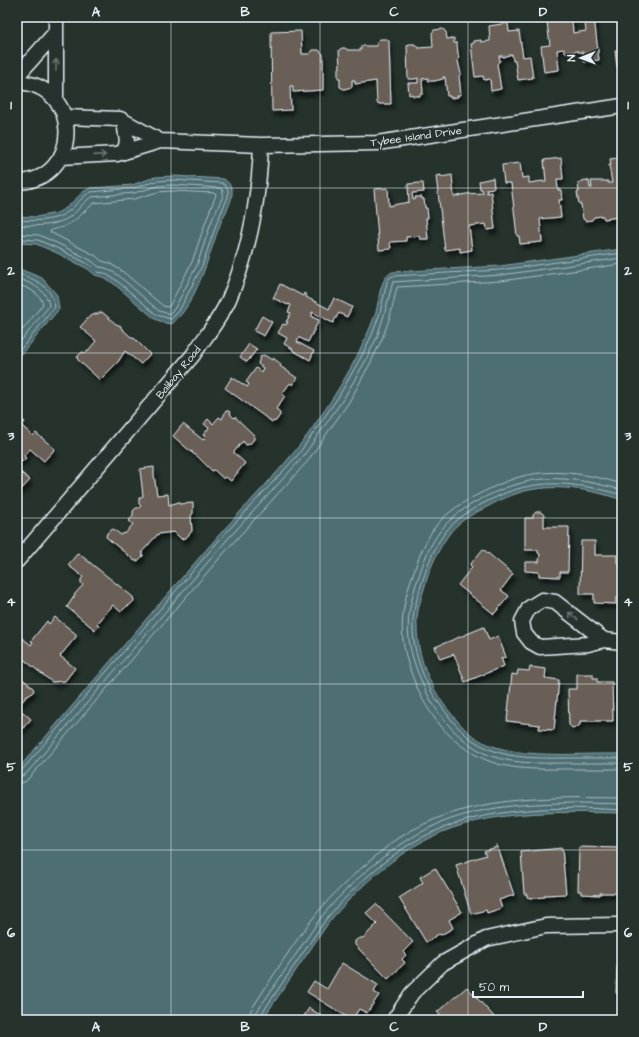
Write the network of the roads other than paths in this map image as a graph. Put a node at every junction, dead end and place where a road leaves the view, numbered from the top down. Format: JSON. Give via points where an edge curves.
{"nodes":[{"id":1,"x":56,"y":17,"type":"edge"},
{"id":2,"x":56,"y":32,"type":"junction"},
{"id":3,"x":17,"y":76,"type":"edge"},
{"id":4,"x":17,"y":82,"type":"edge"},
{"id":5,"x":56,"y":99,"type":"junction"},
{"id":6,"x":622,"y":106,"type":"edge"},
{"id":7,"x":65,"y":116,"type":"junction"},
{"id":8,"x":124,"y":121,"type":"junction"},
{"id":9,"x":160,"y":142,"type":"junction"},
{"id":10,"x":261,"y":145,"type":"junction"},
{"id":11,"x":124,"y":152,"type":"junction"},
{"id":12,"x":61,"y":157,"type":"junction"},
{"id":13,"x":17,"y":182,"type":"edge"},
{"id":14,"x":17,"y":561,"type":"edge"},
{"id":15,"x":604,"y":640,"type":"junction"},
{"id":16,"x":622,"y":642,"type":"edge"},
{"id":17,"x":622,"y":925,"type":"edge"},
{"id":18,"x":394,"y":1020,"type":"edge"}],
"edges":[{"from":1,"to":2,"type":"street"},
{"from":2,"to":3,"type":"street"},
{"from":5,"to":2,"type":"street","one_way":true},
{"from":4,"to":5,"type":"street","via":[[28,82]]},
{"from":5,"to":7,"type":"street"},
{"from":6,"to":10,"type":"street","name":"Tybee Island Drive","via":[[377,143]]},
{"from":7,"to":8,"type":"street","name":"Tybee Island Drive"},
{"from":7,"to":12,"type":"street","via":[[68,130]]},
{"from":8,"to":9,"type":"street","name":"Tybee Island Drive"},
{"from":8,"to":11,"type":"street","via":[[127,142]]},
{"from":9,"to":10,"type":"street","name":"Tybee Island Drive"},
{"from":9,"to":11,"type":"street","name":"Tybee Island Drive"},
{"from":10,"to":14,"type":"street","name":"Balibay Road","via":[[255,214],[246,251],[228,299],[216,322],[193,356]]},
{"from":12,"to":11,"type":"street","name":"Tybee Island Drive","one_way":true},
{"from":12,"to":13,"type":"street","via":[[52,169],[39,178]]},
{"from":15,"to":15,"type":"street","one_way":true,"via":[[555,602],[542,600],[529,608],[522,621],[524,633],[531,642],[540,647],[588,644]]},
{"from":15,"to":16,"type":"street"},
{"from":17,"to":18,"type":"street","via":[[546,926],[486,939],[443,963],[412,993]]}]}
